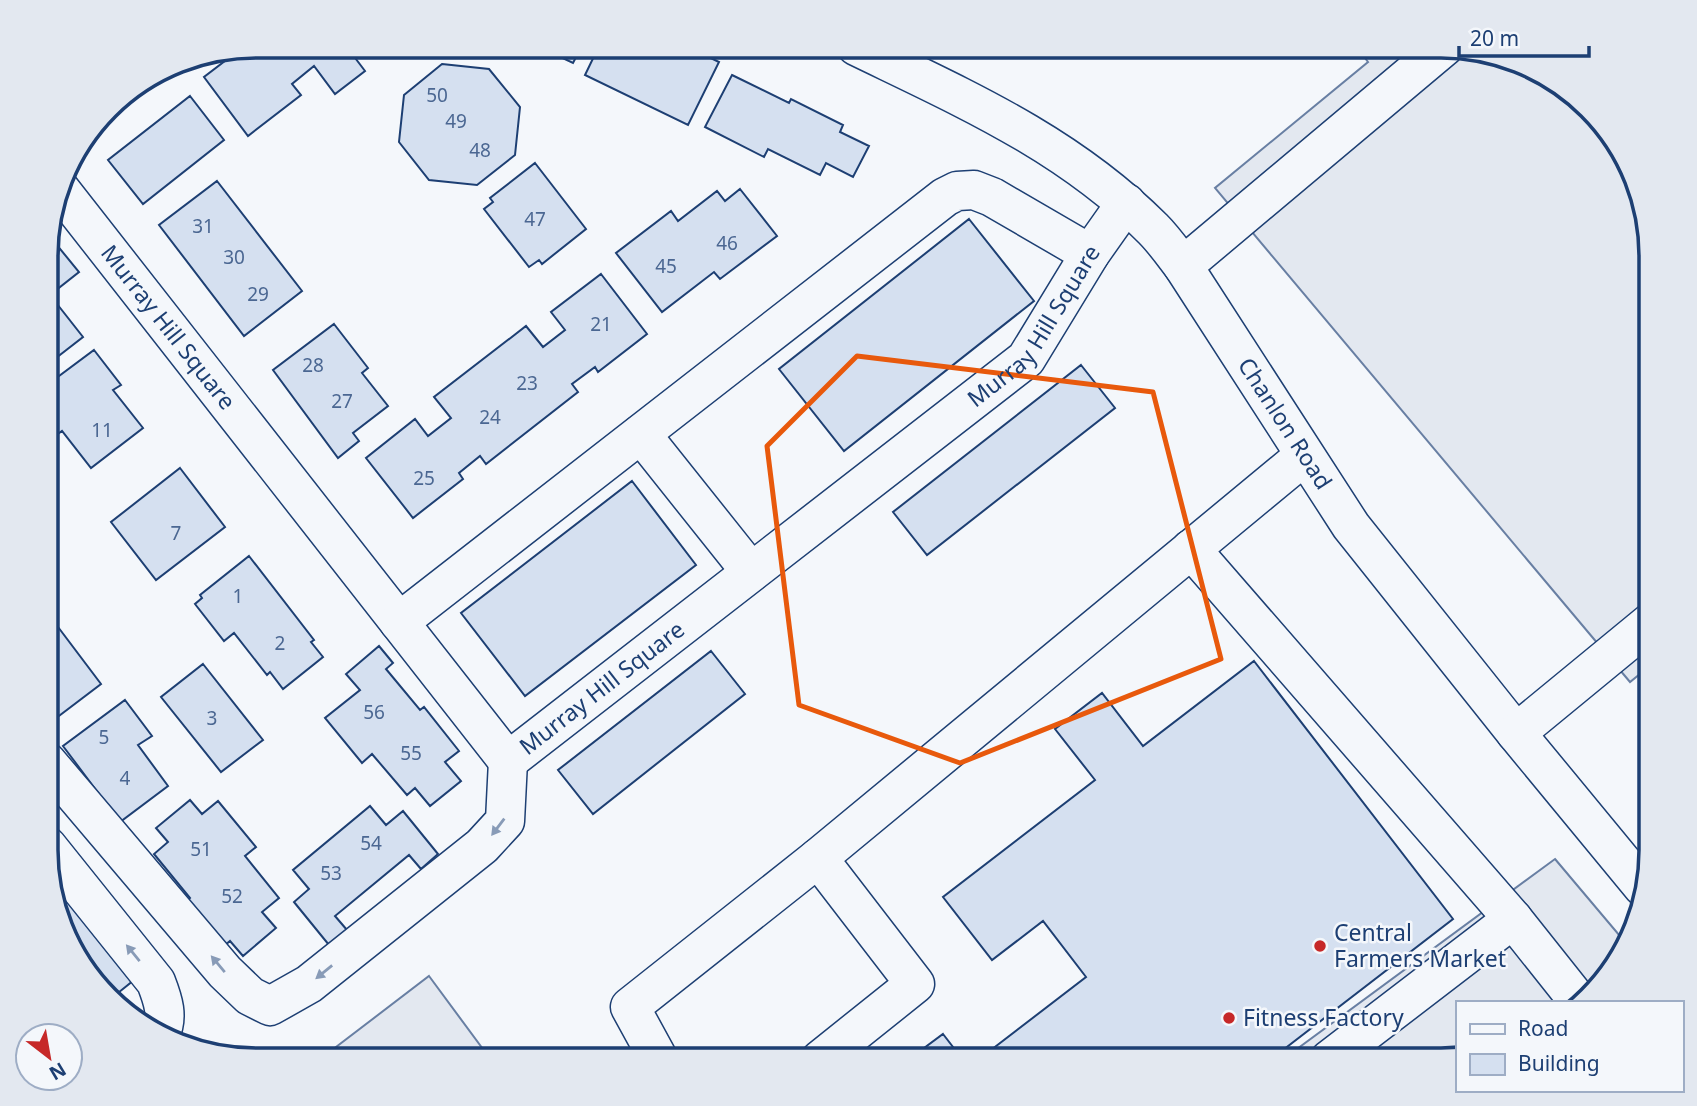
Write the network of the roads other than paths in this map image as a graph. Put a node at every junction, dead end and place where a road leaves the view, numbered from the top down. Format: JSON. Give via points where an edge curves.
{"nodes":[{"id":1,"x":881,"y":58,"type":"edge"},
{"id":2,"x":1431,"y":58,"type":"edge"},
{"id":3,"x":67,"y":197,"type":"edge"},
{"id":4,"x":1126,"y":203,"type":"junction"},
{"id":5,"x":1090,"y":254,"type":"junction"},
{"id":6,"x":1183,"y":266,"type":"junction"},
{"id":7,"x":641,"y":434,"type":"junction"},
{"id":8,"x":1304,"y":456,"type":"junction"},
{"id":9,"x":1191,"y":549,"type":"junction"},
{"id":10,"x":751,"y":572,"type":"junction"},
{"id":11,"x":400,"y":622,"type":"junction"},
{"id":12,"x":1639,"y":632,"type":"edge"},
{"id":13,"x":1516,"y":733,"type":"junction"},
{"id":14,"x":508,"y":761,"type":"junction"},
{"id":15,"x":58,"y":775,"type":"edge"},
{"id":16,"x":818,"y":858,"type":"junction"},
{"id":17,"x":58,"y":860,"type":"edge"},
{"id":18,"x":1637,"y":879,"type":"edge"},
{"id":19,"x":1513,"y":919,"type":"junction"},
{"id":20,"x":1575,"y":996,"type":"edge"},
{"id":21,"x":163,"y":1025,"type":"edge"},
{"id":22,"x":652,"y":1048,"type":"edge"},
{"id":23,"x":835,"y":1048,"type":"edge"},
{"id":24,"x":1345,"y":1048,"type":"edge"}],
"edges":[{"from":1,"to":4,"type":"street","name":"Chanlon Road","via":[[1038,137]]},
{"from":2,"to":6,"type":"street"},
{"from":3,"to":11,"type":"street","name":"Murray Hill Square"},
{"from":4,"to":5,"type":"street","name":"Murray Hill Square"},
{"from":4,"to":6,"type":"street","name":"Chanlon Road"},
{"from":5,"to":7,"type":"street","via":[[992,197],[974,190],[957,191]]},
{"from":5,"to":10,"type":"street","name":"Murray Hill Square","via":[[1026,359]]},
{"from":6,"to":8,"type":"street","name":"Chanlon Road"},
{"from":7,"to":10,"type":"street"},
{"from":7,"to":11,"type":"street"},
{"from":8,"to":9,"type":"street"},
{"from":8,"to":13,"type":"street","name":"Chanlon Road","via":[[1351,526]]},
{"from":9,"to":16,"type":"street"},
{"from":9,"to":19,"type":"street"},
{"from":10,"to":14,"type":"street","name":"Murray Hill Square"},
{"from":11,"to":14,"type":"street","name":"Murray Hill Square"},
{"from":12,"to":13,"type":"street"},
{"from":13,"to":18,"type":"street","name":"Chanlon Road"},
{"from":14,"to":15,"type":"street","one_way":true,"via":[[505,821],[482,846],[309,985],[270,1006],[250,996],[225,972]]},
{"from":16,"to":22,"type":"street","via":[[630,1007]]},
{"from":16,"to":23,"type":"street","via":[[915,984]]},
{"from":21,"to":17,"type":"street","one_way":true,"via":[[164,1002],[156,982]]},
{"from":19,"to":20,"type":"street"},
{"from":19,"to":24,"type":"street"}]}
